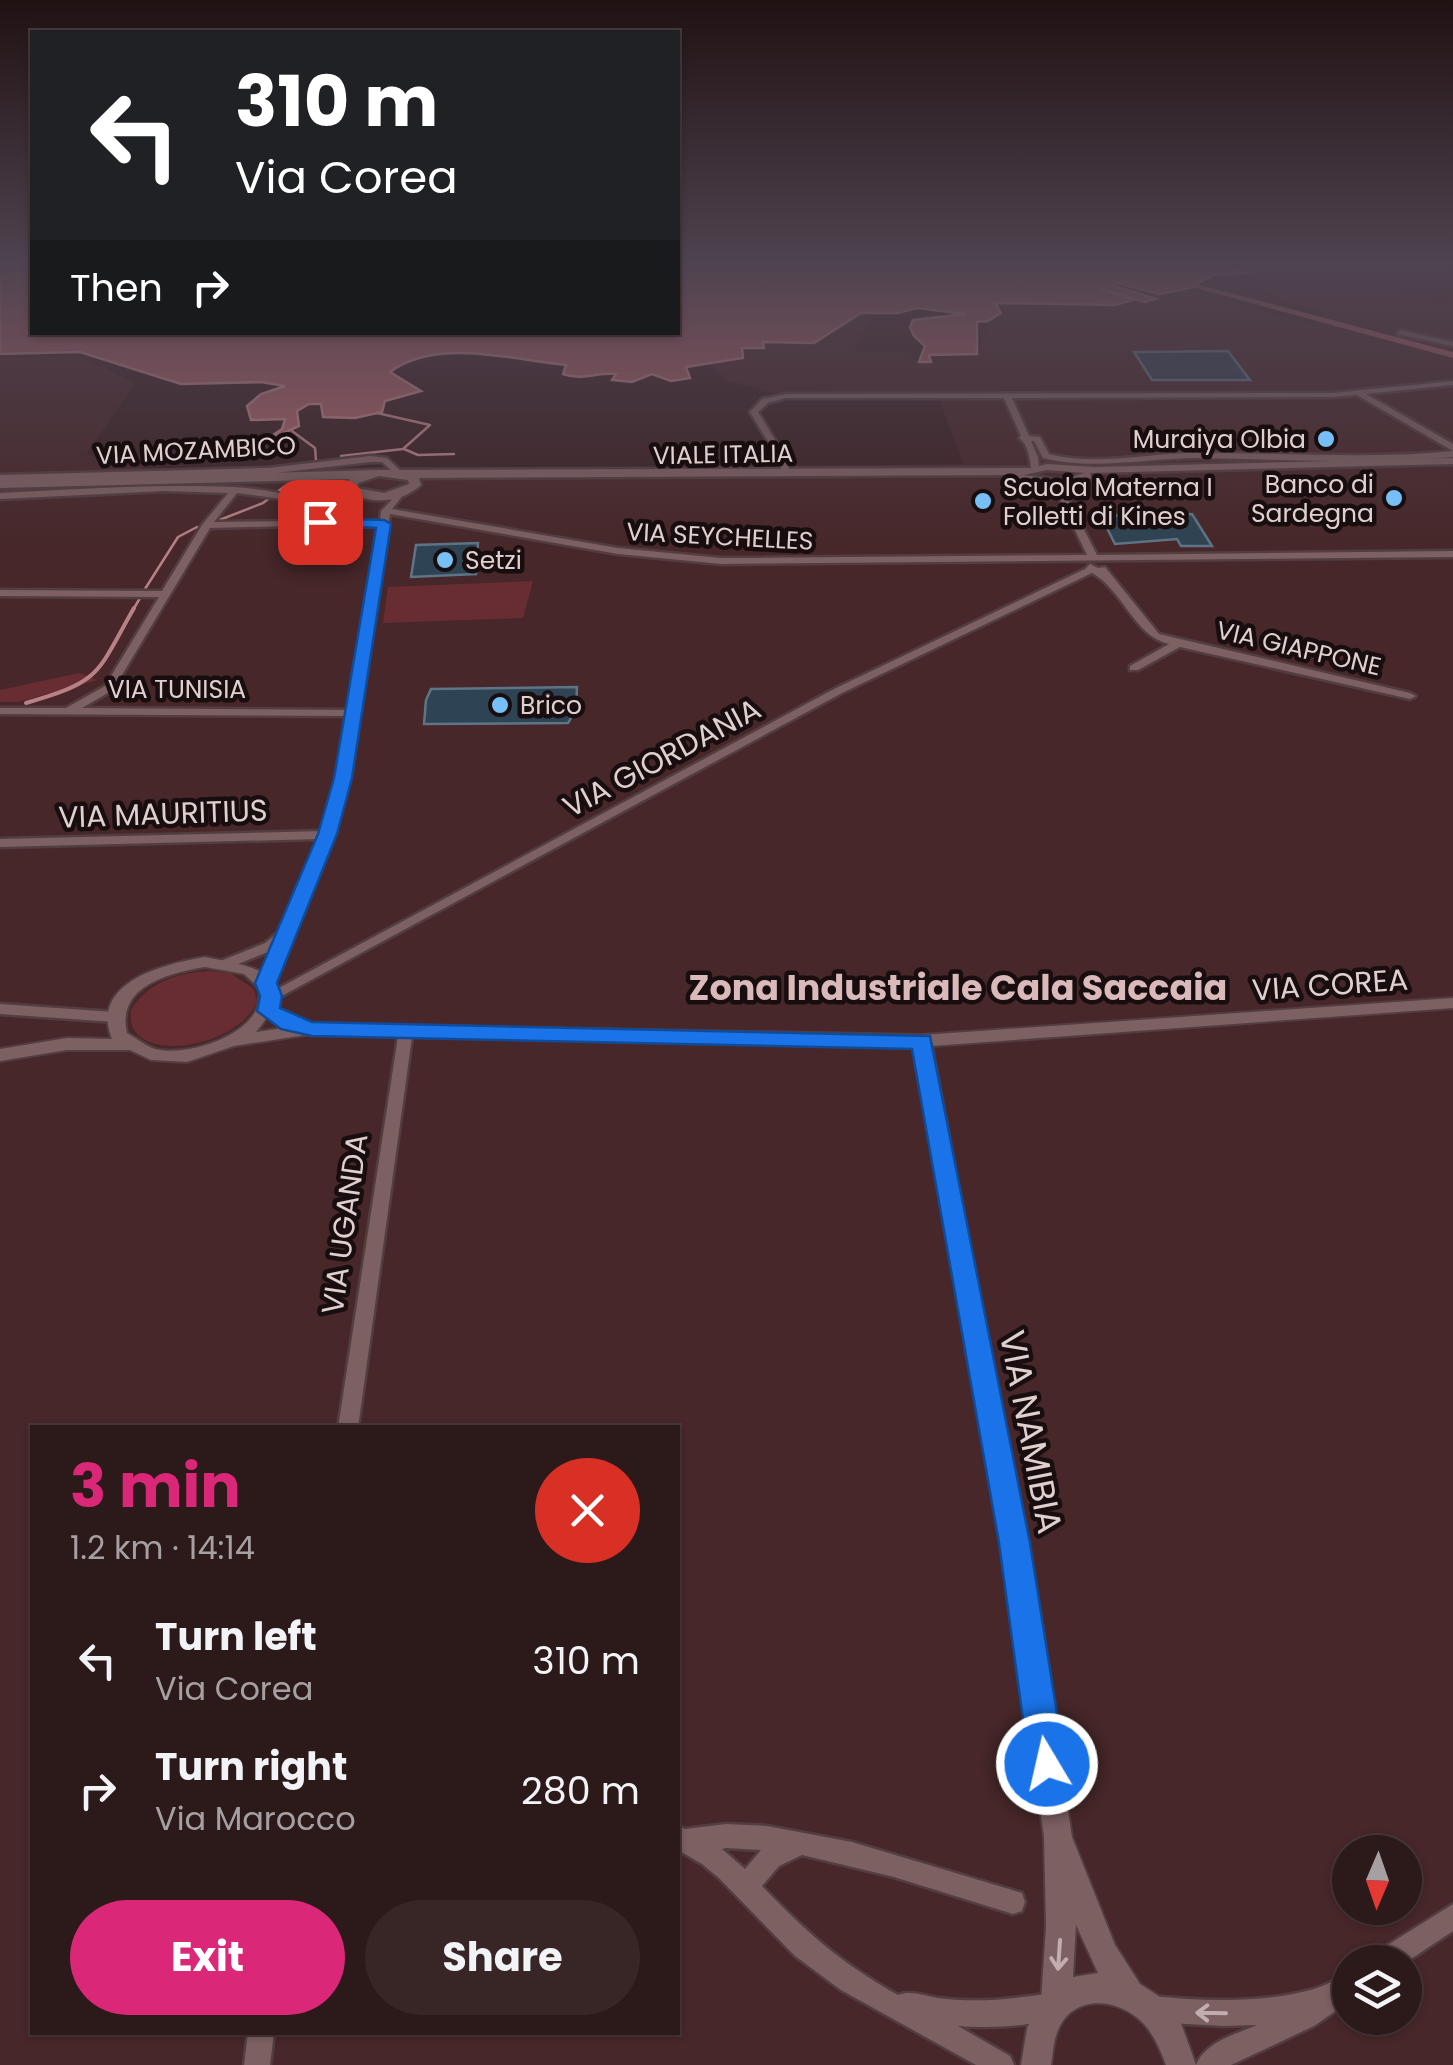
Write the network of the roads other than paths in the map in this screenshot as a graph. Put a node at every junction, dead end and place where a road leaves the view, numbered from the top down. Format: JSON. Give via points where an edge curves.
{"nodes":[{"id":1,"x":1453,"y":383,"type":"edge"},
{"id":2,"x":1360,"y":394,"type":"junction"},
{"id":3,"x":1007,"y":395,"type":"junction"},
{"id":4,"x":1023,"y":438,"type":"junction"},
{"id":5,"x":1453,"y":457,"type":"edge"},
{"id":6,"x":786,"y":472,"type":"junction"},
{"id":7,"x":1037,"y":472,"type":"junction"},
{"id":8,"x":393,"y":478,"type":"junction"},
{"id":9,"x":1065,"y":478,"type":"junction"},
{"id":10,"x":0,"y":483,"type":"edge"},
{"id":11,"x":351,"y":489,"type":"junction"},
{"id":12,"x":234,"y":491,"type":"junction"},
{"id":13,"x":0,"y":496,"type":"edge"},
{"id":14,"x":367,"y":496,"type":"junction"},
{"id":15,"x":385,"y":518,"type":"junction"},
{"id":16,"x":334,"y":524,"type":"junction"},
{"id":17,"x":207,"y":525,"type":"junction"},
{"id":18,"x":1453,"y":554,"type":"edge"},
{"id":19,"x":1089,"y":561,"type":"junction"},
{"id":20,"x":1107,"y":577,"type":"junction"},
{"id":21,"x":0,"y":594,"type":"edge"},
{"id":22,"x":166,"y":594,"type":"junction"},
{"id":23,"x":1179,"y":644,"type":"junction"},
{"id":24,"x":1134,"y":668,"type":"dead end"},
{"id":25,"x":1410,"y":696,"type":"dead end"},
{"id":26,"x":0,"y":711,"type":"edge"},
{"id":27,"x":69,"y":711,"type":"junction"},
{"id":28,"x":353,"y":713,"type":"junction"},
{"id":29,"x":328,"y":834,"type":"junction"},
{"id":30,"x":0,"y":844,"type":"edge"},
{"id":31,"x":290,"y":930,"type":"junction"},
{"id":32,"x":228,"y":963,"type":"junction"},
{"id":33,"x":269,"y":996,"type":"junction"},
{"id":34,"x":1453,"y":1003,"type":"edge"},
{"id":35,"x":0,"y":1009,"type":"edge"},
{"id":36,"x":114,"y":1021,"type":"junction"},
{"id":37,"x":312,"y":1029,"type":"junction"},
{"id":38,"x":406,"y":1030,"type":"junction"},
{"id":39,"x":235,"y":1041,"type":"junction"},
{"id":40,"x":922,"y":1042,"type":"junction"},
{"id":41,"x":67,"y":1044,"type":"junction"},
{"id":42,"x":128,"y":1045,"type":"junction"},
{"id":43,"x":0,"y":1055,"type":"edge"},
{"id":44,"x":348,"y":1425,"type":"edge"},
{"id":45,"x":1058,"y":1837,"type":"junction"},
{"id":46,"x":682,"y":1839,"type":"edge"},
{"id":47,"x":820,"y":1847,"type":"junction"},
{"id":48,"x":746,"y":1889,"type":"junction"},
{"id":49,"x":1014,"y":1902,"type":"dead end"},
{"id":50,"x":1453,"y":1916,"type":"edge"},
{"id":51,"x":1410,"y":1945,"type":"edge"},
{"id":52,"x":1332,"y":1995,"type":"edge"},
{"id":53,"x":1332,"y":1999,"type":"edge"},
{"id":54,"x":883,"y":2000,"type":"junction"},
{"id":55,"x":1140,"y":2001,"type":"junction"},
{"id":56,"x":1054,"y":2004,"type":"junction"},
{"id":57,"x":261,"y":2035,"type":"edge"},
{"id":58,"x":256,"y":2065,"type":"edge"},
{"id":59,"x":1001,"y":2065,"type":"edge"},
{"id":60,"x":1036,"y":2065,"type":"edge"},
{"id":61,"x":1180,"y":2065,"type":"edge"},
{"id":62,"x":1208,"y":2065,"type":"edge"}],
"edges":[{"from":1,"to":2,"type":"street"},
{"from":2,"to":3,"type":"street"},
{"from":2,"to":5,"type":"street"},
{"from":3,"to":4,"type":"street"},
{"from":3,"to":6,"type":"street","via":[[813,395],[765,402],[754,416]]},
{"from":4,"to":5,"type":"street","via":[[1036,439],[1046,456],[1064,460]]},
{"from":4,"to":7,"type":"street"},
{"from":5,"to":9,"type":"main road"},
{"from":6,"to":7,"type":"main road","name":"VIALE ITALIA"},
{"from":6,"to":8,"type":"main road","name":"VIALE ITALIA"},
{"from":7,"to":8,"type":"main road","name":"VIALE ITALIA"},
{"from":7,"to":9,"type":"main road"},
{"from":7,"to":9,"type":"main road"},
{"from":8,"to":10,"type":"main road","name":"VIALE ITALIA"},
{"from":8,"to":10,"type":"street","name":"VIA MOZAMBICO","via":[[384,460],[370,459],[268,471]]},
{"from":8,"to":11,"type":"main road","via":[[354,481]]},
{"from":8,"to":14,"type":"main road"},
{"from":8,"to":15,"type":"street"},
{"from":9,"to":19,"type":"street","name":"VIA GIAPPONE"},
{"from":10,"to":11,"type":"main road","via":[[240,481]]},
{"from":11,"to":14,"type":"main road"},
{"from":12,"to":13,"type":"street"},
{"from":12,"to":16,"type":"street","via":[[310,502],[316,519]]},
{"from":12,"to":17,"type":"street"},
{"from":14,"to":15,"type":"street"},
{"from":15,"to":16,"type":"street","name":"VIA SEYCHELLES"},
{"from":15,"to":19,"type":"street","name":"VIA SEYCHELLES","via":[[687,559]]},
{"from":15,"to":28,"type":"street"},
{"from":16,"to":17,"type":"street","name":"VIA SEYCHELLES"},
{"from":17,"to":22,"type":"street"},
{"from":18,"to":19,"type":"street","name":"VIA SEYCHELLES"},
{"from":19,"to":20,"type":"street"},
{"from":19,"to":20,"type":"street","name":"VIA GIAPPONE"},
{"from":19,"to":33,"type":"street","name":"VIA GIORDANIA"},
{"from":20,"to":23,"type":"street","name":"VIA GIAPPONE","via":[[1155,636]]},
{"from":21,"to":22,"type":"street"},
{"from":22,"to":27,"type":"street","via":[[109,688]]},
{"from":23,"to":24,"type":"street","name":"VIA GIAPPONE"},
{"from":23,"to":25,"type":"street","name":"VIA GIAPPONE"},
{"from":26,"to":27,"type":"street","name":"VIA TUNISIA"},
{"from":27,"to":28,"type":"street","name":"VIA TUNISIA"},
{"from":28,"to":29,"type":"street"},
{"from":29,"to":30,"type":"street","name":"VIA MAURITIUS"},
{"from":29,"to":31,"type":"street"},
{"from":31,"to":32,"type":"street"},
{"from":31,"to":33,"type":"street"},
{"from":32,"to":33,"type":"street","via":[[256,972]]},
{"from":32,"to":36,"type":"street","via":[[160,972],[123,998]]},
{"from":33,"to":37,"type":"street","via":[[289,1024]]},
{"from":33,"to":39,"type":"street","via":[[256,1027]]},
{"from":34,"to":40,"type":"street","name":"VIA COREA"},
{"from":35,"to":36,"type":"street"},
{"from":36,"to":41,"type":"street"},
{"from":36,"to":42,"type":"street"},
{"from":37,"to":38,"type":"street","name":"VIA COREA"},
{"from":37,"to":39,"type":"street"},
{"from":38,"to":40,"type":"street","name":"VIA COREA"},
{"from":38,"to":44,"type":"street","name":"VIA UGANDA"},
{"from":39,"to":42,"type":"street","via":[[172,1056]]},
{"from":40,"to":45,"type":"street","name":"VIA NAMIBIA","via":[[1014,1543]]},
{"from":41,"to":42,"type":"street"},
{"from":41,"to":43,"type":"street"},
{"from":45,"to":55,"type":"street","name":"VIA NAMIBIA","via":[[1088,1930]]},
{"from":45,"to":56,"type":"street","name":"VIA NAMIBIA","one_way":true,"via":[[1061,1927]]},
{"from":46,"to":47,"type":"street","via":[[721,1834]]},
{"from":46,"to":48,"type":"street"},
{"from":47,"to":48,"type":"street","via":[[781,1850]]},
{"from":47,"to":49,"type":"street"},
{"from":48,"to":54,"type":"street","via":[[805,1949]]},
{"from":50,"to":51,"type":"street"},
{"from":52,"to":55,"type":"street","one_way":true,"via":[[1265,2012]]},
{"from":53,"to":62,"type":"street"},
{"from":54,"to":56,"type":"street","via":[[993,2016]]},
{"from":54,"to":59,"type":"street"},
{"from":55,"to":56,"type":"street","via":[[1105,1986],[1081,1988]]},
{"from":55,"to":61,"type":"street","name":"VIA NAMIBIA","via":[[1167,2028]]},
{"from":56,"to":60,"type":"street","name":"VIA NAMIBIA","via":[[1036,2038]]},
{"from":57,"to":58,"type":"street"}]}
